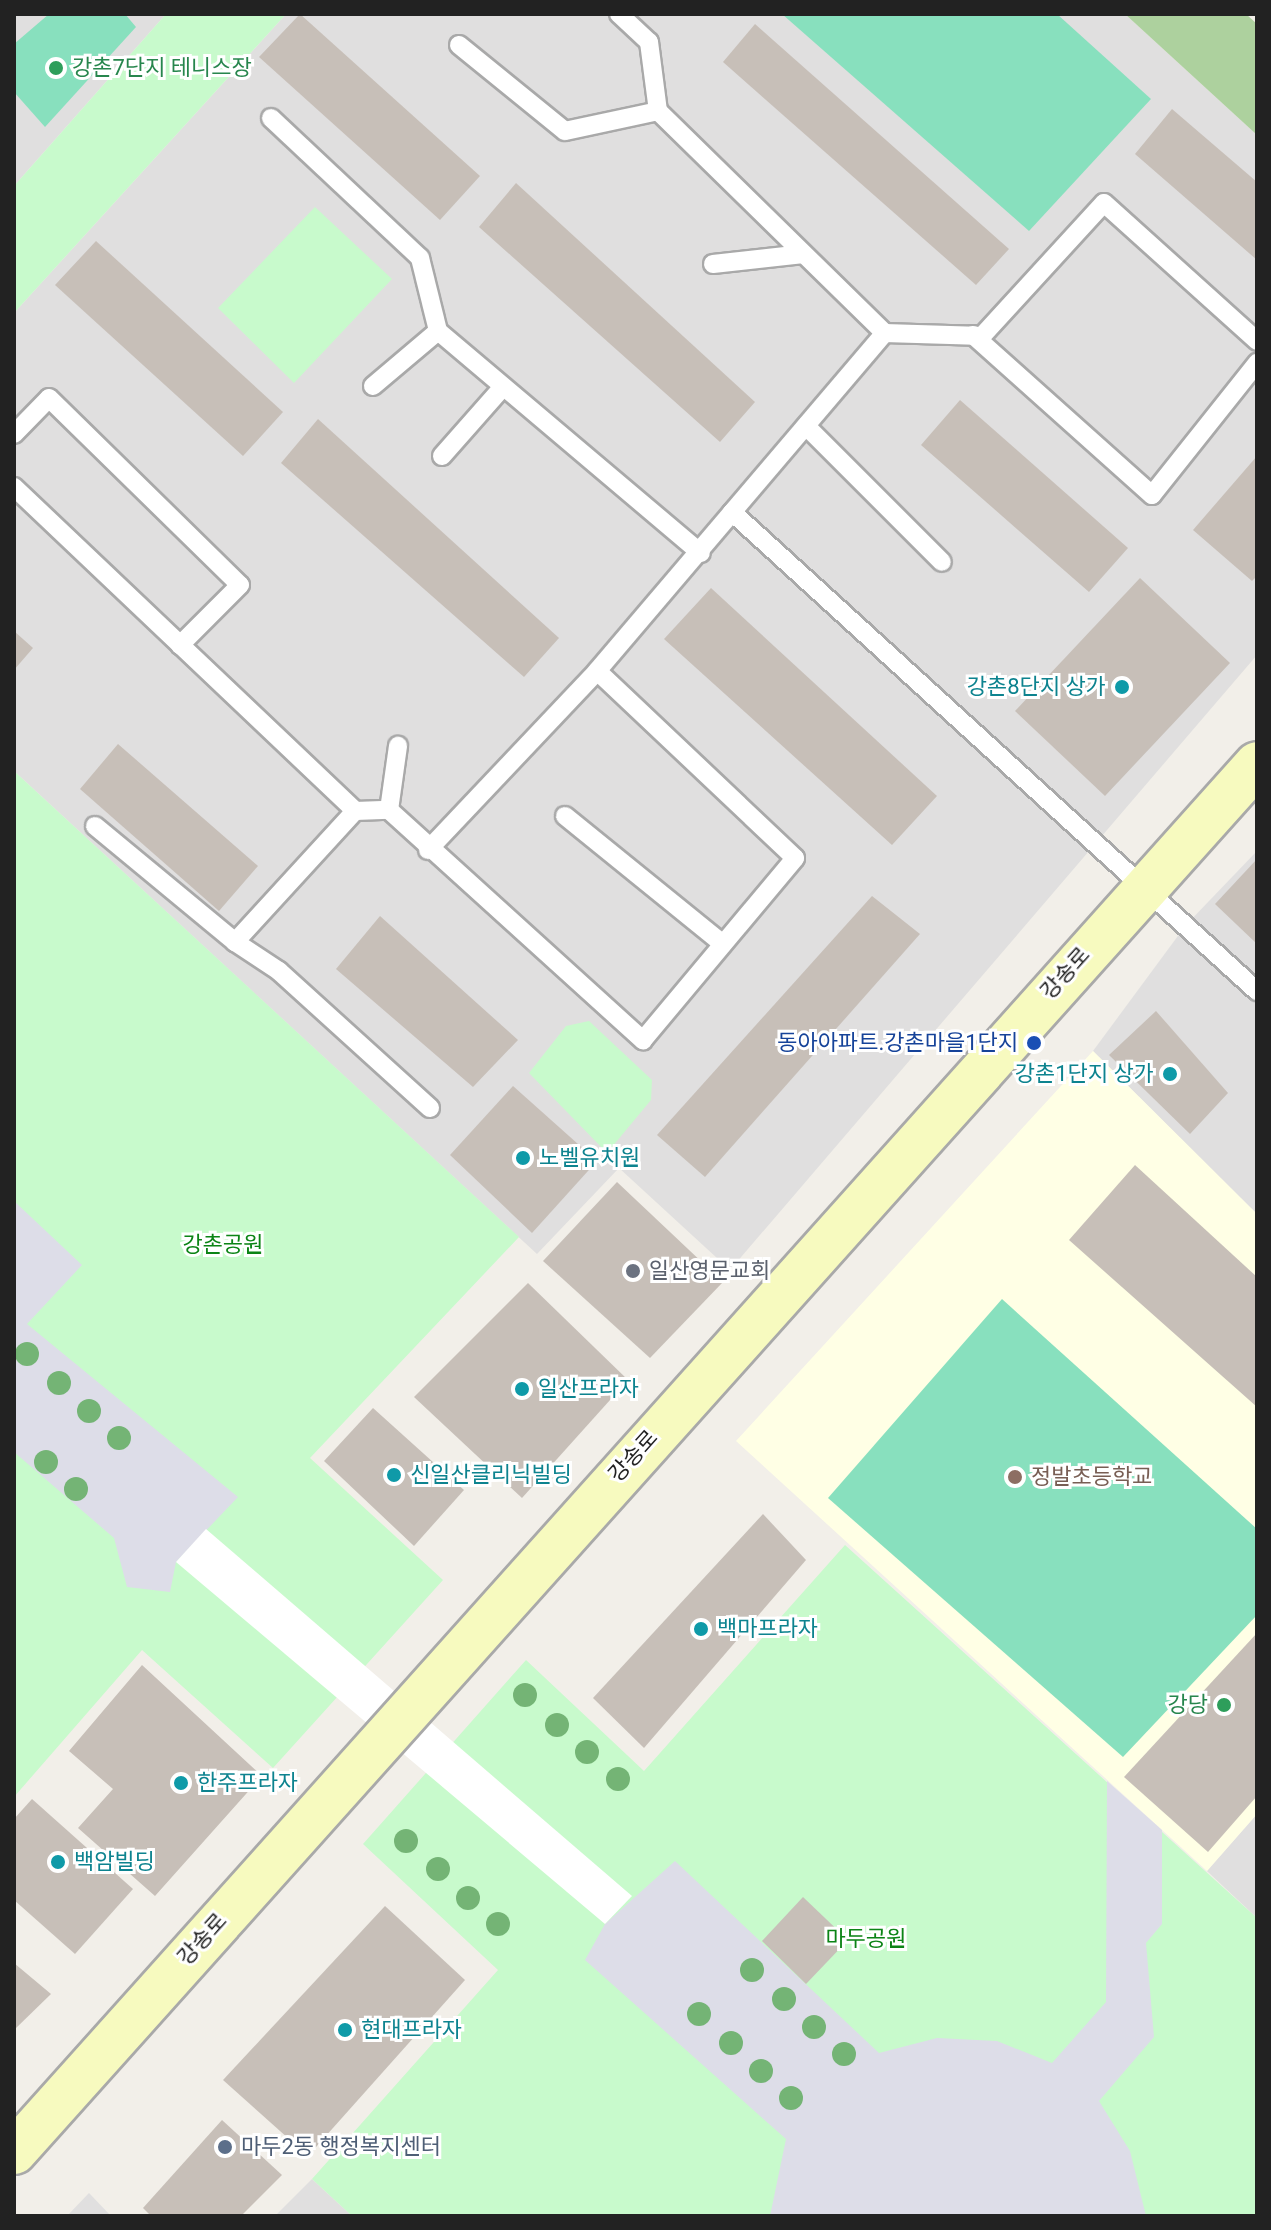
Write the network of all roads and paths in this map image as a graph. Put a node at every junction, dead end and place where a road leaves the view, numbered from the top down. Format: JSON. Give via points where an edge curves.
{"nodes":[{"id":1,"x":619,"y":14,"type":"edge"},
{"id":2,"x":459,"y":45,"type":"dead end"},
{"id":3,"x":658,"y":111,"type":"junction"},
{"id":4,"x":271,"y":118,"type":"dead end"},
{"id":5,"x":803,"y":254,"type":"junction"},
{"id":6,"x":713,"y":264,"type":"dead end"},
{"id":7,"x":438,"y":331,"type":"junction"},
{"id":8,"x":885,"y":333,"type":"junction"},
{"id":9,"x":973,"y":335,"type":"junction"},
{"id":10,"x":1257,"y":341,"type":"edge"},
{"id":11,"x":1257,"y":363,"type":"edge"},
{"id":12,"x":373,"y":386,"type":"dead end"},
{"id":13,"x":502,"y":388,"type":"junction"},
{"id":14,"x":806,"y":426,"type":"junction"},
{"id":15,"x":14,"y":434,"type":"edge"},
{"id":16,"x":442,"y":456,"type":"dead end"},
{"id":17,"x":14,"y":487,"type":"edge"},
{"id":18,"x":732,"y":512,"type":"junction"},
{"id":19,"x":701,"y":553,"type":"junction"},
{"id":20,"x":942,"y":562,"type":"dead end"},
{"id":21,"x":180,"y":645,"type":"junction"},
{"id":22,"x":597,"y":671,"type":"junction"},
{"id":23,"x":398,"y":746,"type":"dead end"},
{"id":24,"x":1257,"y":764,"type":"edge"},
{"id":25,"x":389,"y":810,"type":"junction"},
{"id":26,"x":355,"y":811,"type":"junction"},
{"id":27,"x":565,"y":816,"type":"dead end"},
{"id":28,"x":95,"y":826,"type":"dead end"},
{"id":29,"x":428,"y":850,"type":"junction"},
{"id":30,"x":1143,"y":885,"type":"junction"},
{"id":31,"x":235,"y":942,"type":"junction"},
{"id":32,"x":723,"y":944,"type":"junction"},
{"id":33,"x":1257,"y":991,"type":"edge"},
{"id":34,"x":430,"y":1108,"type":"dead end"},
{"id":35,"x":14,"y":2152,"type":"edge"}],
"edges":[{"from":1,"to":3,"type":"lane","via":[[649,42]]},
{"from":2,"to":3,"type":"lane","via":[[565,131]]},
{"from":3,"to":5,"type":"lane"},
{"from":4,"to":7,"type":"lane","via":[[420,258]]},
{"from":5,"to":6,"type":"lane"},
{"from":5,"to":8,"type":"lane"},
{"from":7,"to":12,"type":"lane"},
{"from":7,"to":13,"type":"lane"},
{"from":8,"to":9,"type":"lane"},
{"from":8,"to":14,"type":"lane"},
{"from":9,"to":10,"type":"lane","via":[[982,336],[1104,203]]},
{"from":9,"to":11,"type":"lane","via":[[1152,495]]},
{"from":13,"to":16,"type":"lane"},
{"from":13,"to":19,"type":"lane"},
{"from":14,"to":18,"type":"lane"},
{"from":14,"to":20,"type":"lane"},
{"from":15,"to":21,"type":"lane","via":[[49,398],[240,585]]},
{"from":17,"to":21,"type":"lane"},
{"from":18,"to":19,"type":"lane"},
{"from":18,"to":30,"type":"lane"},
{"from":19,"to":22,"type":"lane"},
{"from":21,"to":26,"type":"lane"},
{"from":22,"to":29,"type":"lane"},
{"from":22,"to":32,"type":"lane","via":[[795,858]]},
{"from":23,"to":25,"type":"lane"},
{"from":24,"to":30,"type":"main road","name":"강송로"},
{"from":25,"to":26,"type":"lane"},
{"from":25,"to":29,"type":"lane"},
{"from":26,"to":31,"type":"lane"},
{"from":27,"to":32,"type":"lane"},
{"from":28,"to":31,"type":"lane"},
{"from":29,"to":32,"type":"lane","via":[[643,1040]]},
{"from":30,"to":33,"type":"lane"},
{"from":30,"to":35,"type":"main road","name":"강송로"},
{"from":31,"to":34,"type":"lane","via":[[279,971]]}]}
